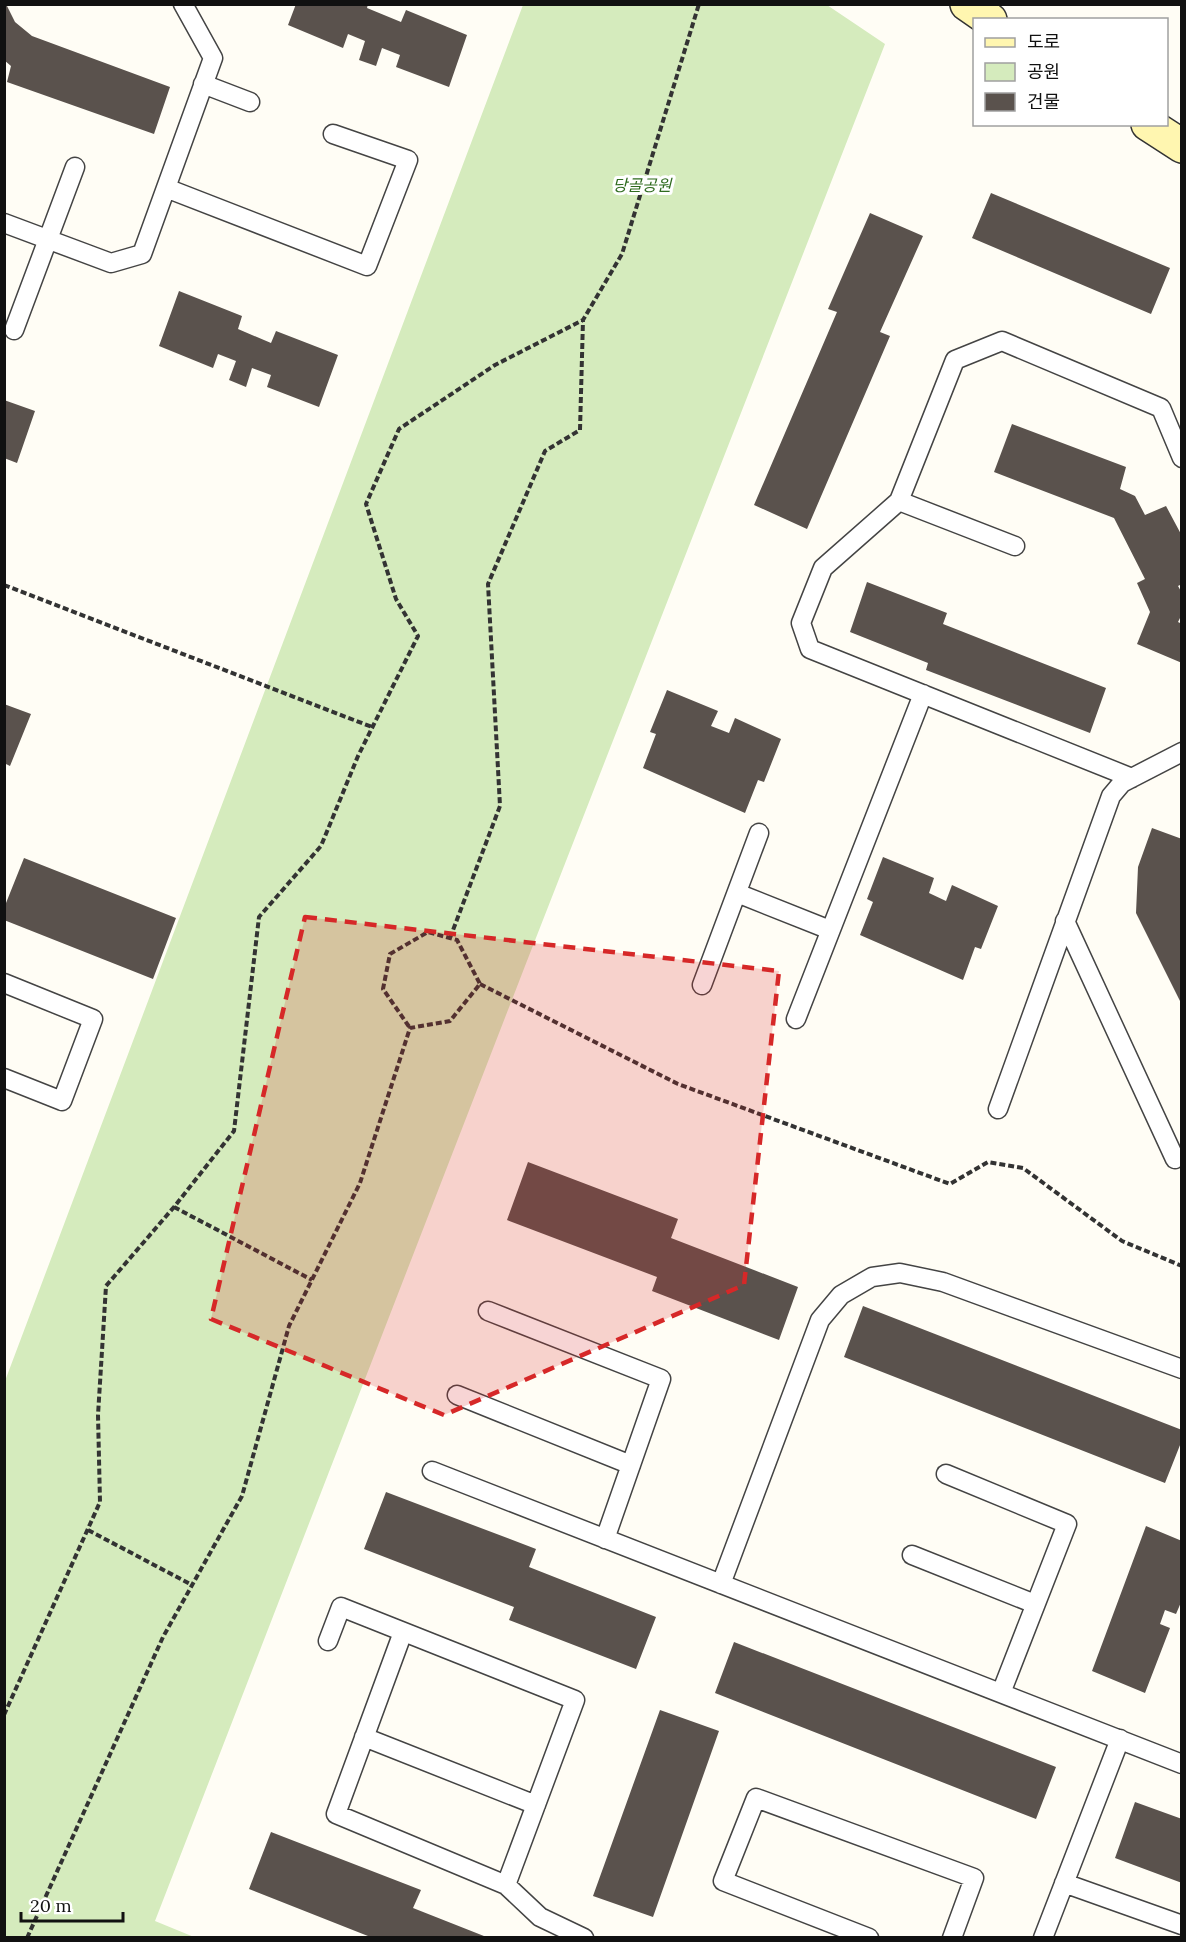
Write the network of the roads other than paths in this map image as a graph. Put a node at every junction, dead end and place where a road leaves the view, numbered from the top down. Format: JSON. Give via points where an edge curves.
{"nodes":[{"id":1,"x":183,"y":4,"type":"edge"},
{"id":2,"x":967,"y":4,"type":"edge"},
{"id":3,"x":987,"y":18,"type":"edge"},
{"id":4,"x":203,"y":84,"type":"junction"},
{"id":5,"x":250,"y":102,"type":"dead end"},
{"id":6,"x":1151,"y":126,"type":"edge"},
{"id":7,"x":333,"y":134,"type":"dead end"},
{"id":8,"x":1182,"y":146,"type":"edge"},
{"id":9,"x":75,"y":168,"type":"dead end"},
{"id":10,"x":166,"y":188,"type":"junction"},
{"id":11,"x":4,"y":223,"type":"edge"},
{"id":12,"x":47,"y":239,"type":"junction"},
{"id":13,"x":14,"y":330,"type":"dead end"},
{"id":14,"x":1182,"y":458,"type":"edge"},
{"id":15,"x":899,"y":501,"type":"junction"},
{"id":16,"x":1015,"y":546,"type":"dead end"},
{"id":17,"x":923,"y":694,"type":"junction"},
{"id":18,"x":1182,"y":752,"type":"edge"},
{"id":19,"x":1132,"y":778,"type":"junction"},
{"id":20,"x":759,"y":833,"type":"dead end"},
{"id":21,"x":737,"y":893,"type":"junction"},
{"id":22,"x":1065,"y":921,"type":"junction"},
{"id":23,"x":830,"y":930,"type":"junction"},
{"id":24,"x":4,"y":983,"type":"edge"},
{"id":25,"x":702,"y":985,"type":"dead end"},
{"id":26,"x":796,"y":1019,"type":"dead end"},
{"id":27,"x":4,"y":1078,"type":"edge"},
{"id":28,"x":998,"y":1109,"type":"dead end"},
{"id":29,"x":1175,"y":1159,"type":"dead end"},
{"id":30,"x":488,"y":1311,"type":"dead end"},
{"id":31,"x":1182,"y":1370,"type":"edge"},
{"id":32,"x":458,"y":1395,"type":"dead end"},
{"id":33,"x":631,"y":1465,"type":"junction"},
{"id":34,"x":432,"y":1471,"type":"dead end"},
{"id":35,"x":946,"y":1474,"type":"dead end"},
{"id":36,"x":605,"y":1539,"type":"junction"},
{"id":37,"x":912,"y":1555,"type":"dead end"},
{"id":38,"x":721,"y":1584,"type":"junction"},
{"id":39,"x":1035,"y":1604,"type":"junction"},
{"id":40,"x":403,"y":1632,"type":"junction"},
{"id":41,"x":328,"y":1641,"type":"dead end"},
{"id":42,"x":1001,"y":1693,"type":"junction"},
{"id":43,"x":364,"y":1737,"type":"junction"},
{"id":44,"x":1120,"y":1739,"type":"junction"},
{"id":45,"x":1182,"y":1764,"type":"edge"},
{"id":46,"x":536,"y":1805,"type":"junction"},
{"id":47,"x":1064,"y":1883,"type":"junction"},
{"id":48,"x":506,"y":1885,"type":"junction"},
{"id":49,"x":1182,"y":1925,"type":"edge"},
{"id":50,"x":584,"y":1938,"type":"edge"},
{"id":51,"x":869,"y":1938,"type":"edge"},
{"id":52,"x":952,"y":1938,"type":"edge"},
{"id":53,"x":1043,"y":1938,"type":"edge"}],
"edges":[{"from":1,"to":4,"type":"lane","via":[[213,58]]},
{"from":2,"to":3,"type":"main road"},
{"from":4,"to":5,"type":"lane"},
{"from":4,"to":10,"type":"lane"},
{"from":6,"to":8,"type":"main road"},
{"from":7,"to":10,"type":"lane","via":[[408,160],[367,266]]},
{"from":9,"to":12,"type":"lane"},
{"from":10,"to":12,"type":"lane","via":[[142,254],[111,263]]},
{"from":11,"to":12,"type":"lane"},
{"from":12,"to":13,"type":"lane"},
{"from":14,"to":15,"type":"lane","via":[[1161,408],[1002,341],[955,360]]},
{"from":15,"to":16,"type":"lane"},
{"from":15,"to":17,"type":"lane","via":[[823,568],[801,623],[810,649]]},
{"from":17,"to":19,"type":"lane"},
{"from":17,"to":23,"type":"lane"},
{"from":18,"to":19,"type":"lane"},
{"from":19,"to":22,"type":"lane","via":[[1111,796]]},
{"from":20,"to":21,"type":"lane"},
{"from":21,"to":23,"type":"lane"},
{"from":21,"to":25,"type":"lane"},
{"from":22,"to":28,"type":"lane"},
{"from":22,"to":29,"type":"lane"},
{"from":23,"to":26,"type":"lane"},
{"from":24,"to":27,"type":"lane","via":[[93,1019],[62,1101]]},
{"from":30,"to":33,"type":"lane","via":[[661,1379]]},
{"from":31,"to":38,"type":"lane","via":[[943,1282],[900,1273],[872,1277],[841,1295],[820,1320]]},
{"from":32,"to":33,"type":"lane"},
{"from":33,"to":36,"type":"lane"},
{"from":34,"to":36,"type":"lane"},
{"from":35,"to":39,"type":"lane","via":[[1067,1524]]},
{"from":36,"to":38,"type":"lane"},
{"from":37,"to":39,"type":"lane"},
{"from":38,"to":42,"type":"lane"},
{"from":39,"to":42,"type":"lane"},
{"from":40,"to":41,"type":"lane","via":[[341,1607]]},
{"from":40,"to":43,"type":"lane"},
{"from":40,"to":46,"type":"lane","via":[[575,1700]]},
{"from":42,"to":44,"type":"lane"},
{"from":43,"to":46,"type":"lane"},
{"from":43,"to":48,"type":"lane","via":[[336,1814]]},
{"from":44,"to":45,"type":"lane"},
{"from":44,"to":47,"type":"lane"},
{"from":46,"to":48,"type":"lane"},
{"from":47,"to":49,"type":"lane"},
{"from":47,"to":53,"type":"lane"},
{"from":48,"to":50,"type":"lane","via":[[540,1917]]},
{"from":51,"to":52,"type":"lane","via":[[723,1881],[756,1798],[974,1878]]}]}
